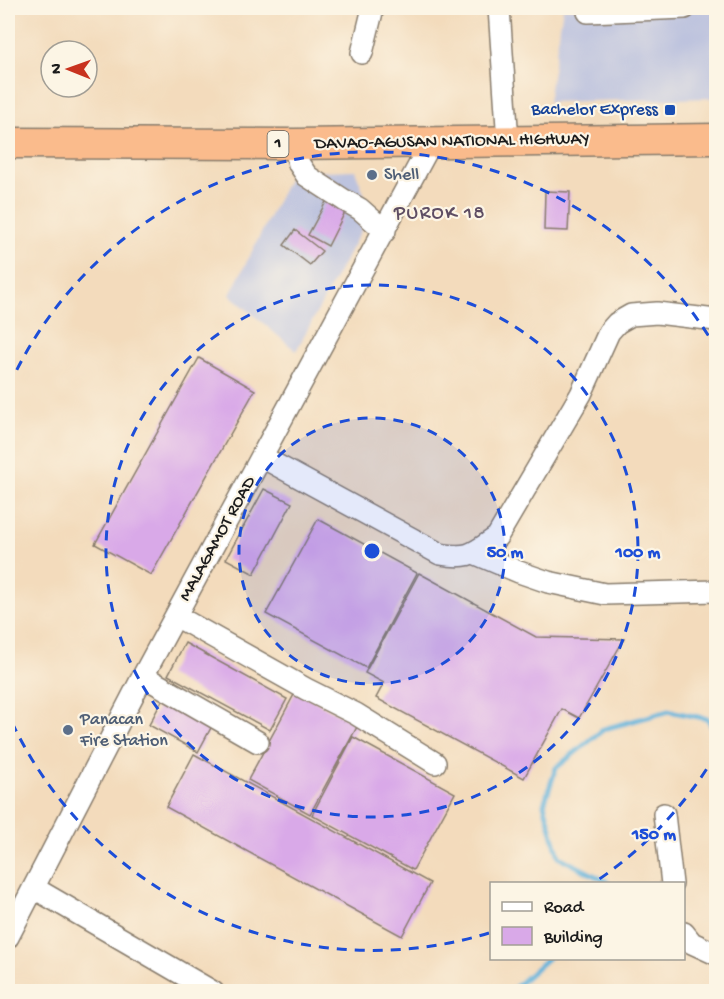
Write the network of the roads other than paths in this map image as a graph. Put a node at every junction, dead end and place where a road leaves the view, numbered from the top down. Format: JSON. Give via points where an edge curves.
{"nodes":[{"id":1,"x":373,"y":8,"type":"edge"},
{"id":2,"x":499,"y":8,"type":"edge"},
{"id":3,"x":685,"y":8,"type":"edge"},
{"id":4,"x":588,"y":12,"type":"dead end"},
{"id":5,"x":362,"y":53,"type":"dead end"},
{"id":6,"x":717,"y":139,"type":"edge"},
{"id":7,"x":8,"y":142,"type":"edge"},
{"id":8,"x":508,"y":142,"type":"junction"},
{"id":9,"x":431,"y":143,"type":"junction"},
{"id":10,"x":294,"y":144,"type":"junction"},
{"id":11,"x":385,"y":231,"type":"junction"},
{"id":12,"x":717,"y":320,"type":"edge"},
{"id":13,"x":262,"y":458,"type":"junction"},
{"id":14,"x":474,"y":553,"type":"junction"},
{"id":15,"x":717,"y":591,"type":"edge"},
{"id":16,"x":176,"y":616,"type":"junction"},
{"id":17,"x":144,"y":676,"type":"junction"},
{"id":18,"x":258,"y":742,"type":"dead end"},
{"id":19,"x":435,"y":763,"type":"dead end"},
{"id":20,"x":664,"y":814,"type":"dead end"},
{"id":21,"x":672,"y":882,"type":"edge"},
{"id":22,"x":34,"y":888,"type":"junction"},
{"id":23,"x":685,"y":934,"type":"edge"},
{"id":24,"x":8,"y":937,"type":"edge"},
{"id":25,"x":717,"y":954,"type":"edge"},
{"id":26,"x":213,"y":992,"type":"edge"}],
"edges":[{"from":1,"to":5,"type":"street"},
{"from":2,"to":8,"type":"street"},
{"from":3,"to":4,"type":"street"},
{"from":6,"to":8,"type":"highway","name":"DAVAO-AGUSAN NATIONAL HIGHWAY","number":"1"},
{"from":7,"to":10,"type":"highway","name":"DAVAO-AGUSAN NATIONAL HIGHWAY","number":"1"},
{"from":8,"to":9,"type":"highway","name":"DAVAO-AGUSAN NATIONAL HIGHWAY","number":"1"},
{"from":9,"to":10,"type":"highway","name":"DAVAO-AGUSAN NATIONAL HIGHWAY","number":"1"},
{"from":9,"to":11,"type":"street","name":"MALAGAMOT ROAD"},
{"from":10,"to":11,"type":"street","via":[[307,176],[360,209]]},
{"from":11,"to":13,"type":"street","name":"MALAGAMOT ROAD"},
{"from":12,"to":14,"type":"street","via":[[657,313],[631,315],[617,322],[581,394],[497,537]]},
{"from":13,"to":14,"type":"street","via":[[440,554],[460,557]]},
{"from":13,"to":16,"type":"street","name":"MALAGAMOT ROAD"},
{"from":14,"to":15,"type":"street","via":[[548,582],[605,594]]},
{"from":16,"to":17,"type":"street","name":"MALAGAMOT ROAD"},
{"from":16,"to":19,"type":"street","via":[[346,709]]},
{"from":17,"to":18,"type":"street"},
{"from":17,"to":22,"type":"street","name":"MALAGAMOT ROAD"},
{"from":20,"to":21,"type":"street"},
{"from":22,"to":24,"type":"street","name":"MALAGAMOT ROAD"},
{"from":22,"to":26,"type":"street"},
{"from":23,"to":25,"type":"street","via":[[692,943]]}]}
